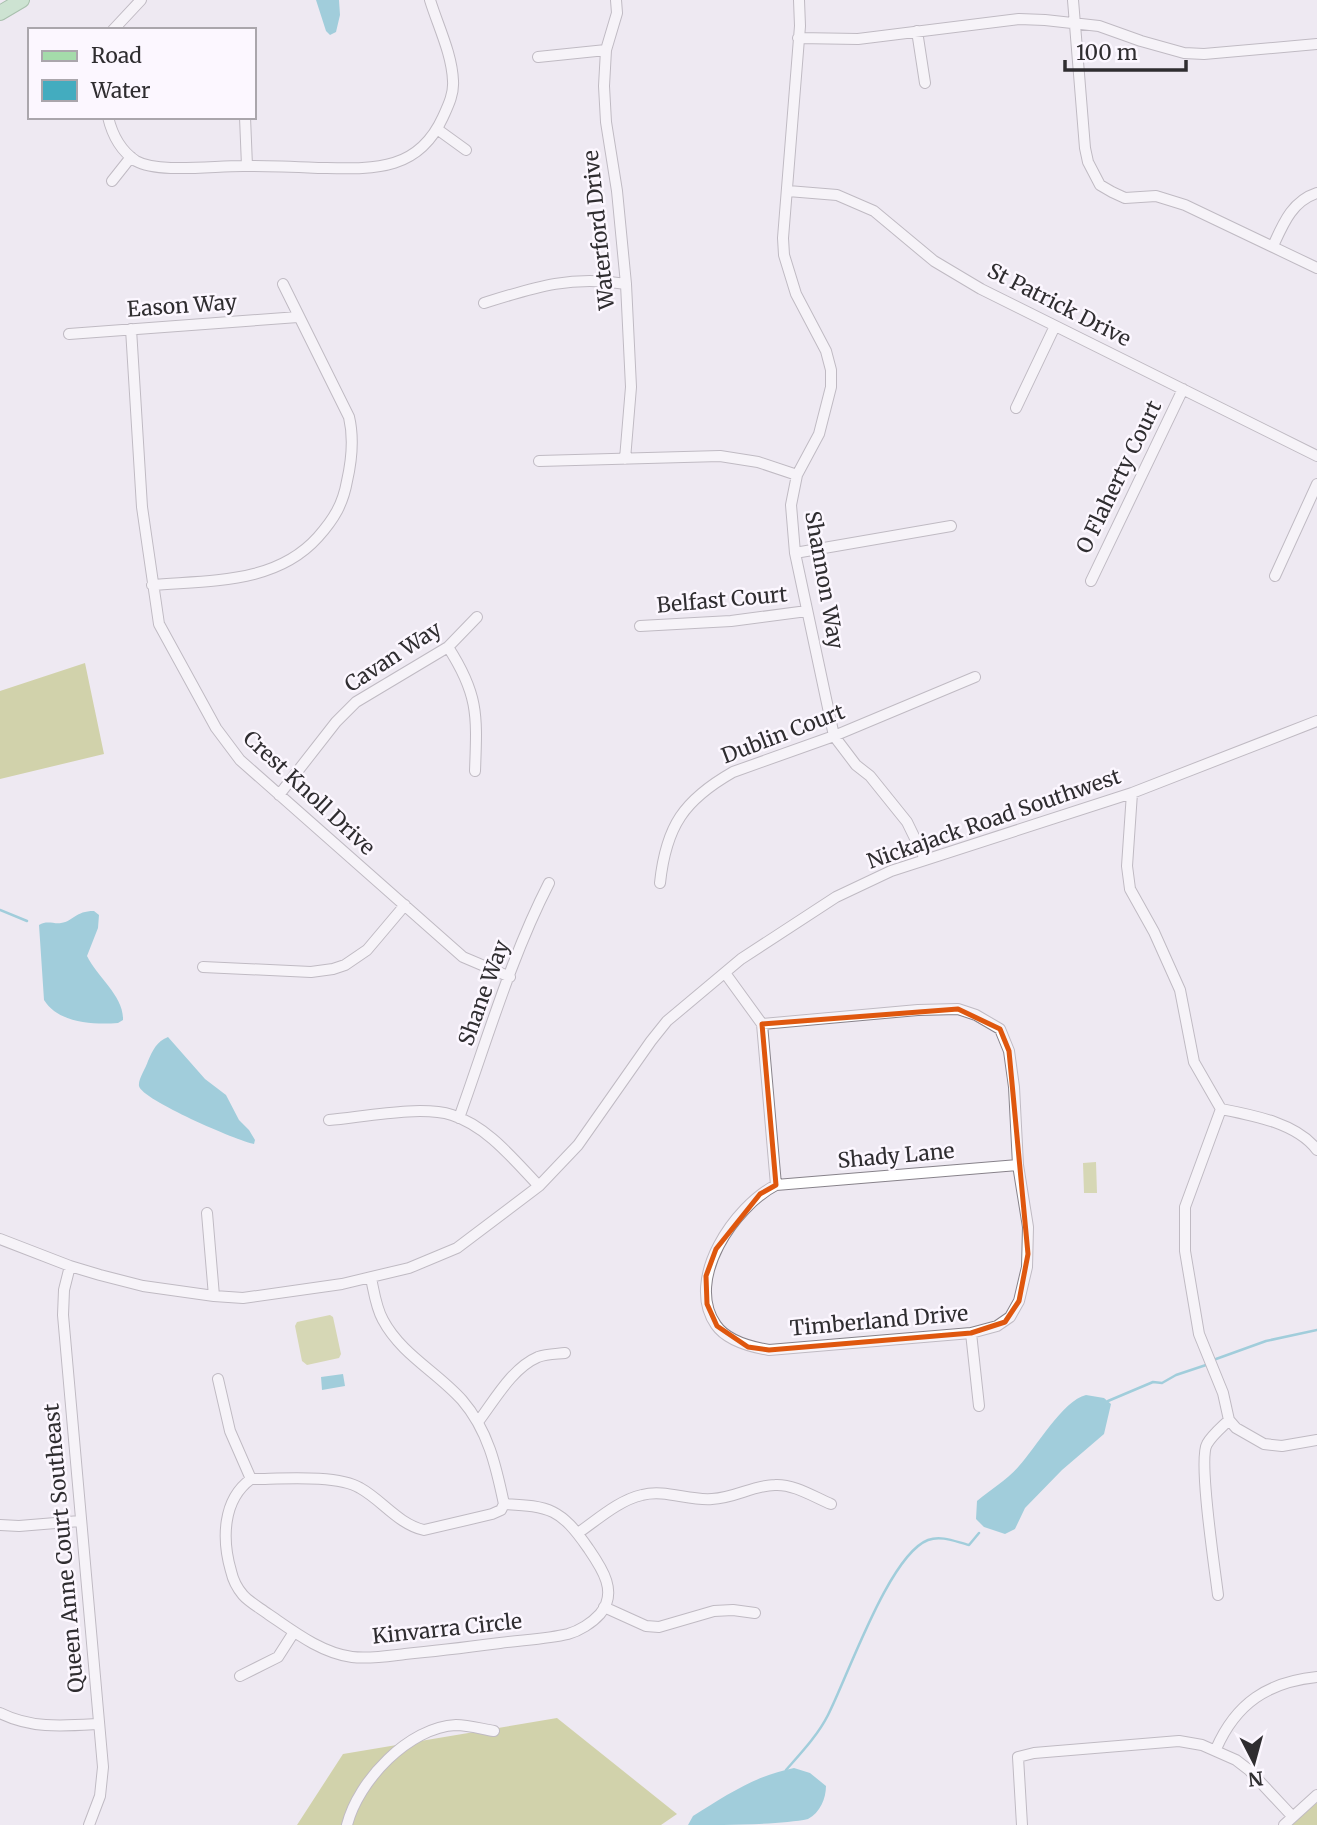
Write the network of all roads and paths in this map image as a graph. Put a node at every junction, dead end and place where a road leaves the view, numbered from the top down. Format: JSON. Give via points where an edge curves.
{"nodes":[{"id":1,"x":22,"y":0,"type":"edge"},
{"id":2,"x":141,"y":0,"type":"edge"},
{"id":3,"x":430,"y":0,"type":"edge"},
{"id":4,"x":616,"y":0,"type":"edge"},
{"id":5,"x":799,"y":0,"type":"edge"},
{"id":6,"x":1073,"y":0,"type":"edge"},
{"id":7,"x":0,"y":13,"type":"edge"},
{"id":8,"x":1073,"y":23,"type":"junction"},
{"id":9,"x":115,"y":28,"type":"edge"},
{"id":10,"x":917,"y":31,"type":"junction"},
{"id":11,"x":798,"y":38,"type":"junction"},
{"id":12,"x":1317,"y":44,"type":"edge"},
{"id":13,"x":606,"y":50,"type":"junction"},
{"id":14,"x":538,"y":57,"type":"dead end"},
{"id":15,"x":925,"y":83,"type":"dead end"},
{"id":16,"x":109,"y":119,"type":"edge"},
{"id":17,"x":245,"y":119,"type":"edge"},
{"id":18,"x":437,"y":129,"type":"junction"},
{"id":19,"x":466,"y":150,"type":"dead end"},
{"id":20,"x":131,"y":156,"type":"junction"},
{"id":21,"x":247,"y":166,"type":"junction"},
{"id":22,"x":111,"y":180,"type":"dead end"},
{"id":23,"x":788,"y":191,"type":"junction"},
{"id":24,"x":1317,"y":193,"type":"edge"},
{"id":25,"x":1273,"y":246,"type":"junction"},
{"id":26,"x":1317,"y":268,"type":"edge"},
{"id":27,"x":283,"y":284,"type":"dead end"},
{"id":28,"x":626,"y":284,"type":"junction"},
{"id":29,"x":484,"y":303,"type":"dead end"},
{"id":30,"x":298,"y":317,"type":"junction"},
{"id":31,"x":1055,"y":326,"type":"junction"},
{"id":32,"x":131,"y":329,"type":"junction"},
{"id":33,"x":69,"y":334,"type":"dead end"},
{"id":34,"x":1183,"y":389,"type":"junction"},
{"id":35,"x":1016,"y":408,"type":"dead end"},
{"id":36,"x":1317,"y":456,"type":"edge"},
{"id":37,"x":625,"y":459,"type":"junction"},
{"id":38,"x":539,"y":461,"type":"dead end"},
{"id":39,"x":797,"y":475,"type":"junction"},
{"id":40,"x":1317,"y":484,"type":"edge"},
{"id":41,"x":951,"y":526,"type":"dead end"},
{"id":42,"x":795,"y":553,"type":"junction"},
{"id":43,"x":1275,"y":576,"type":"dead end"},
{"id":44,"x":1091,"y":581,"type":"dead end"},
{"id":45,"x":152,"y":585,"type":"junction"},
{"id":46,"x":807,"y":611,"type":"junction"},
{"id":47,"x":477,"y":617,"type":"dead end"},
{"id":48,"x":640,"y":626,"type":"dead end"},
{"id":49,"x":448,"y":648,"type":"junction"},
{"id":50,"x":975,"y":677,"type":"dead end"},
{"id":51,"x":1317,"y":721,"type":"edge"},
{"id":52,"x":835,"y":736,"type":"junction"},
{"id":53,"x":475,"y":771,"type":"dead end"},
{"id":54,"x":1132,"y":793,"type":"junction"},
{"id":55,"x":279,"y":795,"type":"junction"},
{"id":56,"x":925,"y":859,"type":"junction"},
{"id":57,"x":549,"y":883,"type":"dead end"},
{"id":58,"x":660,"y":883,"type":"dead end"},
{"id":59,"x":405,"y":905,"type":"junction"},
{"id":60,"x":203,"y":967,"type":"dead end"},
{"id":61,"x":725,"y":973,"type":"junction"},
{"id":62,"x":510,"y":977,"type":"junction"},
{"id":63,"x":762,"y":1024,"type":"junction"},
{"id":64,"x":1221,"y":1109,"type":"junction"},
{"id":65,"x":460,"y":1118,"type":"junction"},
{"id":66,"x":329,"y":1120,"type":"dead end"},
{"id":67,"x":1317,"y":1150,"type":"edge"},
{"id":68,"x":1018,"y":1165,"type":"junction"},
{"id":69,"x":776,"y":1185,"type":"junction"},
{"id":70,"x":539,"y":1186,"type":"junction"},
{"id":71,"x":207,"y":1213,"type":"dead end"},
{"id":72,"x":0,"y":1239,"type":"edge"},
{"id":73,"x":69,"y":1266,"type":"junction"},
{"id":74,"x":371,"y":1278,"type":"junction"},
{"id":75,"x":214,"y":1296,"type":"junction"},
{"id":76,"x":971,"y":1333,"type":"junction"},
{"id":77,"x":565,"y":1353,"type":"dead end"},
{"id":78,"x":218,"y":1379,"type":"dead end"},
{"id":79,"x":979,"y":1406,"type":"dead end"},
{"id":80,"x":1229,"y":1420,"type":"junction"},
{"id":81,"x":478,"y":1422,"type":"junction"},
{"id":82,"x":1317,"y":1440,"type":"edge"},
{"id":83,"x":251,"y":1479,"type":"junction"},
{"id":84,"x":504,"y":1504,"type":"junction"},
{"id":85,"x":831,"y":1504,"type":"dead end"},
{"id":86,"x":80,"y":1521,"type":"junction"},
{"id":87,"x":0,"y":1525,"type":"edge"},
{"id":88,"x":578,"y":1533,"type":"junction"},
{"id":89,"x":1218,"y":1595,"type":"dead end"},
{"id":90,"x":604,"y":1607,"type":"junction"},
{"id":91,"x":755,"y":1613,"type":"dead end"},
{"id":92,"x":294,"y":1632,"type":"junction"},
{"id":93,"x":240,"y":1676,"type":"dead end"},
{"id":94,"x":1317,"y":1677,"type":"edge"},
{"id":95,"x":0,"y":1713,"type":"edge"},
{"id":96,"x":99,"y":1724,"type":"junction"},
{"id":97,"x":494,"y":1731,"type":"dead end"},
{"id":98,"x":1216,"y":1749,"type":"junction"},
{"id":99,"x":1317,"y":1795,"type":"edge"},
{"id":100,"x":1292,"y":1816,"type":"junction"},
{"id":101,"x":89,"y":1825,"type":"edge"},
{"id":102,"x":347,"y":1825,"type":"edge"},
{"id":103,"x":1022,"y":1825,"type":"edge"},
{"id":104,"x":1284,"y":1825,"type":"edge"}],
"edges":[{"from":1,"to":7,"type":"main road"},
{"from":2,"to":9,"type":"street"},
{"from":3,"to":18,"type":"street","via":[[451,62],[453,83]]},
{"from":4,"to":13,"type":"street","name":"Waterford Drive","via":[[617,13]]},
{"from":5,"to":11,"type":"street","name":"Shannon Way"},
{"from":6,"to":8,"type":"street"},
{"from":8,"to":10,"type":"street","via":[[1019,19]]},
{"from":8,"to":12,"type":"street","via":[[1204,54]]},
{"from":8,"to":25,"type":"street","via":[[1085,148],[1100,185],[1125,198],[1156,196],[1185,205]]},
{"from":10,"to":11,"type":"street","via":[[858,39]]},
{"from":10,"to":15,"type":"street"},
{"from":11,"to":23,"type":"street","name":"Shannon Way"},
{"from":13,"to":14,"type":"street"},
{"from":13,"to":28,"type":"street","name":"Waterford Drive","via":[[606,122]]},
{"from":16,"to":20,"type":"street","via":[[114,136]]},
{"from":17,"to":21,"type":"street"},
{"from":18,"to":19,"type":"street"},
{"from":18,"to":21,"type":"street","via":[[423,148],[379,169]]},
{"from":20,"to":21,"type":"street","via":[[156,167]]},
{"from":20,"to":22,"type":"street"},
{"from":23,"to":31,"type":"street","name":"St Patrick Drive","via":[[837,195],[874,211],[934,261]]},
{"from":23,"to":39,"type":"street","name":"Shannon Way","via":[[784,255],[796,294],[831,370],[819,434]]},
{"from":24,"to":25,"type":"street","via":[[1296,205]]},
{"from":25,"to":26,"type":"street"},
{"from":27,"to":30,"type":"street"},
{"from":28,"to":29,"type":"street","via":[[597,279],[560,282]]},
{"from":28,"to":37,"type":"street","name":"Waterford Drive","via":[[631,387]]},
{"from":30,"to":32,"type":"street","name":"Eason Way"},
{"from":30,"to":45,"type":"street","via":[[341,398],[353,433],[343,501],[333,520],[304,552],[282,565],[228,579]]},
{"from":31,"to":34,"type":"street","name":"St Patrick Drive"},
{"from":31,"to":35,"type":"street"},
{"from":32,"to":33,"type":"street","name":"Eason Way"},
{"from":32,"to":45,"type":"street","name":"Crest Knoll Drive","via":[[142,507]]},
{"from":34,"to":36,"type":"street","name":"St Patrick Drive"},
{"from":34,"to":44,"type":"street","name":"O Flaherty Court"},
{"from":37,"to":38,"type":"street"},
{"from":37,"to":39,"type":"street","via":[[720,456]]},
{"from":39,"to":42,"type":"street","name":"Shannon Way","via":[[791,505]]},
{"from":40,"to":43,"type":"street"},
{"from":41,"to":42,"type":"street"},
{"from":42,"to":46,"type":"street","name":"Shannon Way"},
{"from":45,"to":55,"type":"street","name":"Crest Knoll Drive","via":[[159,624],[216,728],[240,760]]},
{"from":46,"to":48,"type":"street","name":"Belfast Court"},
{"from":46,"to":52,"type":"street","name":"Shannon Way"},
{"from":47,"to":49,"type":"street","name":"Cavan Way"},
{"from":49,"to":53,"type":"street","via":[[473,694]]},
{"from":49,"to":55,"type":"street","name":"Cavan Way","via":[[356,702]]},
{"from":50,"to":52,"type":"street","name":"Dublin Court"},
{"from":51,"to":54,"type":"street","name":"Nickajack Road Southwest"},
{"from":52,"to":56,"type":"street","name":"Shannon Way","via":[[907,822]]},
{"from":52,"to":58,"type":"street","name":"Dublin Court","via":[[733,772],[701,793],[681,814],[669,840]]},
{"from":54,"to":56,"type":"street","name":"Nickajack Road Southwest"},
{"from":54,"to":64,"type":"street","via":[[1130,889],[1180,990],[1194,1062]]},
{"from":55,"to":59,"type":"street","name":"Crest Knoll Drive"},
{"from":56,"to":61,"type":"street","name":"Nickajack Road Southwest","via":[[836,897]]},
{"from":57,"to":62,"type":"street","name":"Shane Way"},
{"from":59,"to":60,"type":"street","via":[[367,950],[333,969]]},
{"from":59,"to":62,"type":"street","name":"Crest Knoll Drive","via":[[463,957]]},
{"from":61,"to":63,"type":"street"},
{"from":61,"to":70,"type":"street","name":"Nickajack Road Southwest","via":[[667,1021],[578,1145]]},
{"from":62,"to":65,"type":"street","name":"Shane Way"},
{"from":63,"to":68,"type":"street","name":"Timberland Drive","via":[[918,1010],[958,1009],[976,1015],[1000,1029],[1009,1051]]},
{"from":63,"to":69,"type":"street"},
{"from":64,"to":67,"type":"street","via":[[1283,1126]]},
{"from":64,"to":80,"type":"street","via":[[1185,1207],[1184,1229],[1197,1325]]},
{"from":65,"to":66,"type":"street","via":[[419,1111]]},
{"from":65,"to":70,"type":"street","via":[[498,1144]]},
{"from":68,"to":69,"type":"street","name":"Shady Lane"},
{"from":68,"to":76,"type":"street","name":"Timberland Drive","via":[[1028,1227],[1024,1286],[1005,1322]]},
{"from":69,"to":76,"type":"street","name":"Timberland Drive","via":[[760,1194],[735,1222],[706,1276],[707,1304],[717,1326],[729,1336],[748,1347],[769,1350]]},
{"from":70,"to":74,"type":"street","name":"Nickajack Road Southwest","via":[[457,1248]]},
{"from":71,"to":75,"type":"street"},
{"from":72,"to":73,"type":"street","name":"Nickajack Road Southwest"},
{"from":73,"to":75,"type":"street","name":"Nickajack Road Southwest","via":[[143,1286]]},
{"from":73,"to":86,"type":"street","name":"Queen Anne Court Southeast","via":[[63,1315]]},
{"from":74,"to":75,"type":"street","name":"Nickajack Road Southwest","via":[[243,1298]]},
{"from":74,"to":81,"type":"street","via":[[383,1320],[403,1347],[462,1400]]},
{"from":76,"to":79,"type":"street"},
{"from":77,"to":81,"type":"street","via":[[528,1363]]},
{"from":78,"to":83,"type":"street","via":[[230,1431]]},
{"from":80,"to":82,"type":"street","via":[[1264,1444]]},
{"from":80,"to":89,"type":"street","via":[[1206,1445],[1204,1468]]},
{"from":81,"to":84,"type":"street","via":[[494,1455]]},
{"from":83,"to":84,"type":"street","via":[[327,1480],[359,1487],[397,1517],[424,1530],[492,1514]]},
{"from":83,"to":92,"type":"street","name":"Kinvarra Circle","via":[[228,1509],[230,1570],[244,1597]]},
{"from":84,"to":88,"type":"street","via":[[552,1510]]},
{"from":85,"to":88,"type":"street","via":[[776,1484],[710,1500],[654,1493],[630,1499]]},
{"from":86,"to":87,"type":"street"},
{"from":86,"to":96,"type":"street","name":"Queen Anne Court Southeast"},
{"from":88,"to":90,"type":"street","via":[[603,1569],[608,1597]]},
{"from":90,"to":91,"type":"street","via":[[646,1626],[659,1627],[714,1611]]},
{"from":90,"to":92,"type":"street","name":"Kinvarra Circle","via":[[587,1625],[570,1633],[374,1657],[335,1653]]},
{"from":92,"to":93,"type":"street","via":[[278,1657]]},
{"from":94,"to":98,"type":"street","via":[[1278,1685],[1256,1697],[1238,1712]]},
{"from":95,"to":96,"type":"street","via":[[40,1726]]},
{"from":96,"to":101,"type":"street","name":"Queen Anne Court Southeast","via":[[103,1777]]},
{"from":97,"to":102,"type":"street","via":[[457,1725],[412,1740],[375,1771]]},
{"from":98,"to":100,"type":"street","via":[[1249,1770]]},
{"from":98,"to":103,"type":"street","via":[[1179,1741],[1018,1757]]},
{"from":99,"to":100,"type":"street"},
{"from":100,"to":104,"type":"street"}]}
